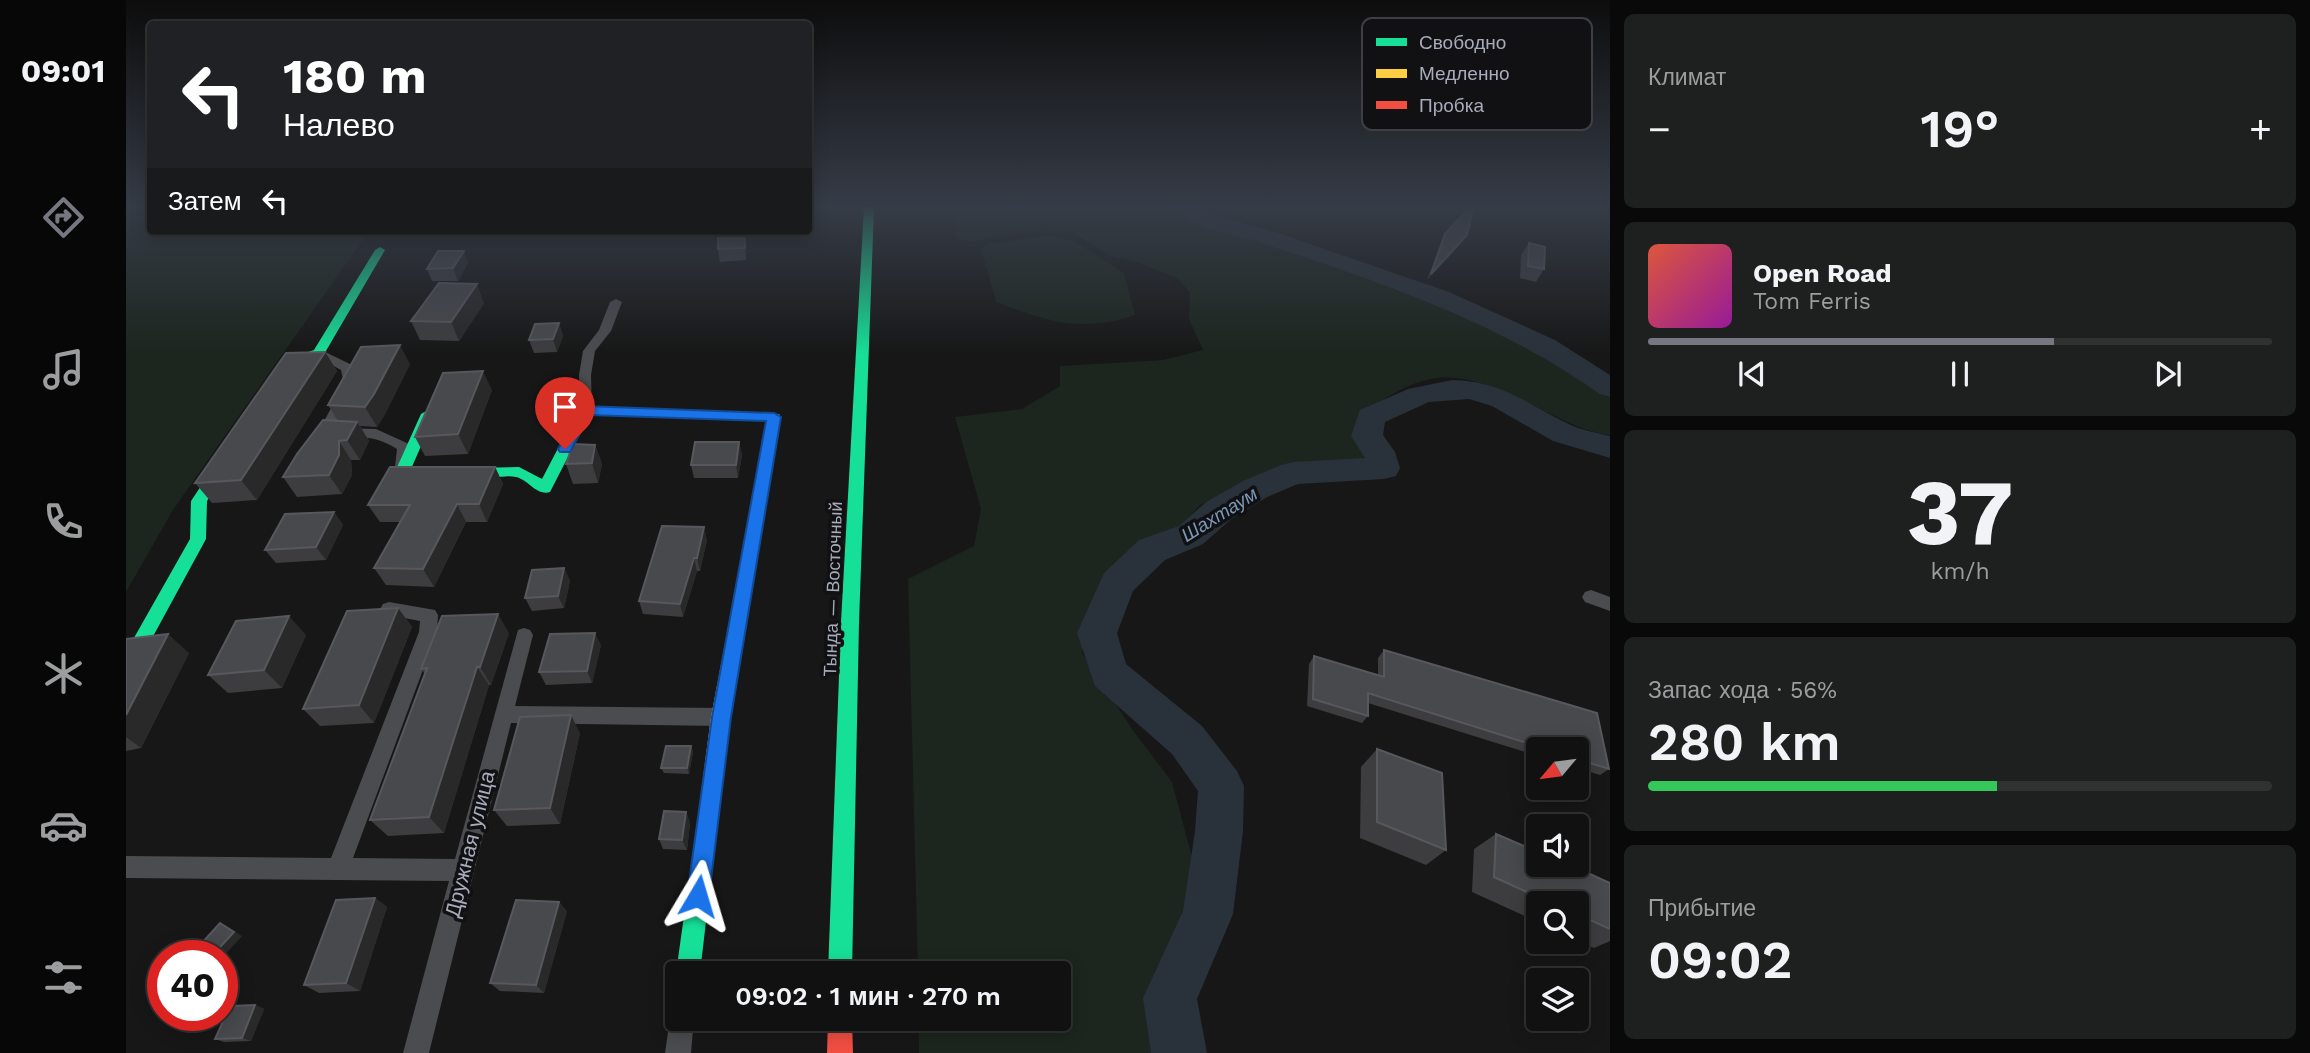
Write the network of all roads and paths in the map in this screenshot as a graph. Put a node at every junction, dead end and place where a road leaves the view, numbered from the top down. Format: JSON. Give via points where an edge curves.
{"nodes":[{"id":1,"x":376,"y":256,"type":"edge"},
{"id":2,"x":867,"y":256,"type":"edge"},
{"id":3,"x":616,"y":302,"type":"dead end"},
{"id":4,"x":319,"y":353,"type":"junction"},
{"id":5,"x":288,"y":370,"type":"edge"},
{"id":6,"x":432,"y":405,"type":"edge"},
{"id":7,"x":585,"y":410,"type":"junction"},
{"id":8,"x":229,"y":457,"type":"edge"},
{"id":9,"x":401,"y":474,"type":"junction"},
{"id":10,"x":1591,"y":597,"type":"dead end"},
{"id":11,"x":1610,"y":604,"type":"edge"},
{"id":12,"x":389,"y":609,"type":"edge"},
{"id":13,"x":524,"y":635,"type":"dead end"},
{"id":14,"x":126,"y":670,"type":"edge"},
{"id":15,"x":503,"y":714,"type":"junction"},
{"id":16,"x":721,"y":717,"type":"junction"},
{"id":17,"x":126,"y":867,"type":"edge"},
{"id":18,"x":338,"y":869,"type":"junction"},
{"id":19,"x":463,"y":870,"type":"junction"},
{"id":20,"x":690,"y":961,"type":"edge"},
{"id":21,"x":840,"y":961,"type":"edge"},
{"id":22,"x":681,"y":1031,"type":"edge"},
{"id":23,"x":839,"y":1031,"type":"edge"},
{"id":24,"x":416,"y":1053,"type":"edge"},
{"id":25,"x":678,"y":1053,"type":"edge"},
{"id":26,"x":840,"y":1053,"type":"edge"}],
"edges":[{"from":1,"to":4,"type":"street"},
{"from":2,"to":21,"type":"street","name":"Тында — Восточный"},
{"from":3,"to":7,"type":"street","via":[[605,331],[589,351]]},
{"from":4,"to":5,"type":"street","via":[[296,359]]},
{"from":4,"to":9,"type":"street","via":[[347,368],[351,384],[326,437],[373,431],[386,436],[404,447]]},
{"from":6,"to":9,"type":"street"},
{"from":7,"to":9,"type":"street","via":[[545,488],[519,472]]},
{"from":7,"to":16,"type":"street","via":[[774,417]]},
{"from":8,"to":14,"type":"street","via":[[199,501],[198,539]]},
{"from":10,"to":11,"type":"street"},
{"from":12,"to":18,"type":"street","via":[[429,615],[428,632]]},
{"from":13,"to":15,"type":"street","name":"Дружная улица"},
{"from":15,"to":16,"type":"street"},
{"from":15,"to":19,"type":"street","name":"Дружная улица"},
{"from":16,"to":20,"type":"street"},
{"from":17,"to":18,"type":"street"},
{"from":18,"to":19,"type":"street"},
{"from":19,"to":24,"type":"street","name":"Дружная улица"},
{"from":22,"to":25,"type":"street"},
{"from":23,"to":26,"type":"street"}]}
